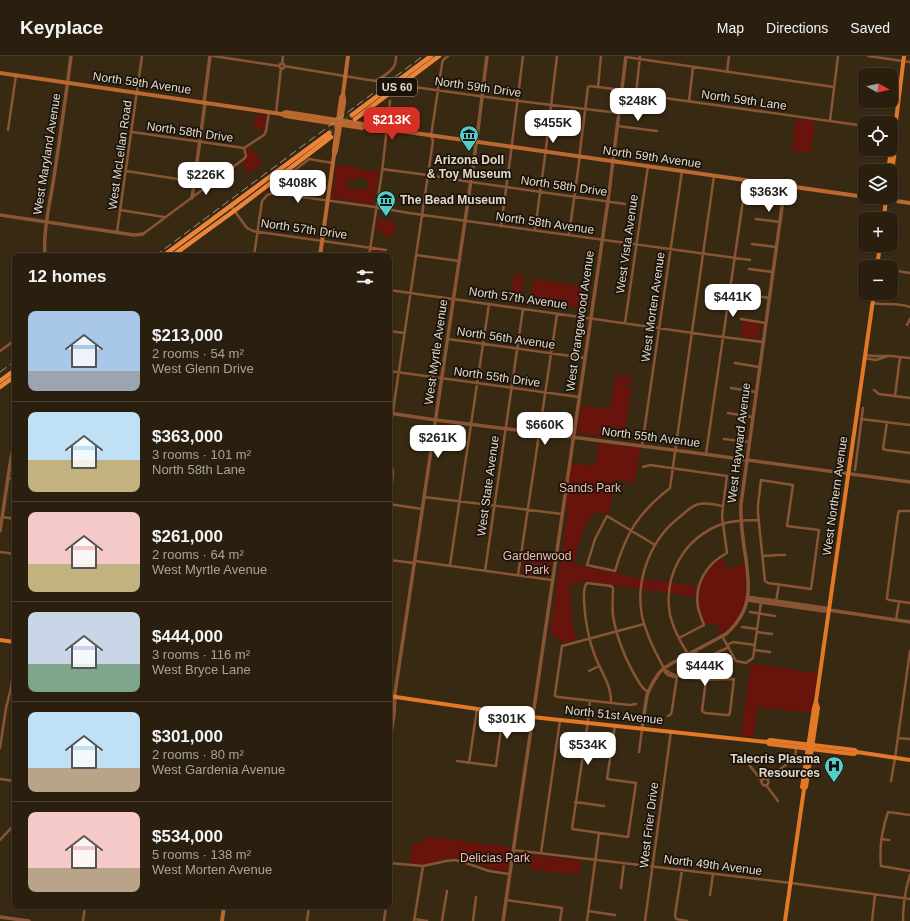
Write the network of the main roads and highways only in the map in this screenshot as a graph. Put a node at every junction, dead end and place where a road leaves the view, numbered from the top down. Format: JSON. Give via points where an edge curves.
{"nodes":[{"id":1,"x":348,"y":56,"type":"edge"},
{"id":2,"x":431,"y":56,"type":"edge"},
{"id":3,"x":439,"y":56,"type":"edge"},
{"id":4,"x":904,"y":56,"type":"edge"},
{"id":5,"x":0,"y":73,"type":"edge"},
{"id":6,"x":281,"y":114,"type":"junction"},
{"id":7,"x":895,"y":116,"type":"edge"},
{"id":8,"x":319,"y":122,"type":"junction"},
{"id":9,"x":339,"y":122,"type":"junction"},
{"id":10,"x":332,"y":135,"type":"junction"},
{"id":11,"x":334,"y":155,"type":"junction"},
{"id":12,"x":858,"y":195,"type":"edge"},
{"id":13,"x":898,"y":200,"type":"edge"},
{"id":14,"x":910,"y":203,"type":"edge"},
{"id":15,"x":167,"y":253,"type":"edge"},
{"id":16,"x":176,"y":253,"type":"edge"},
{"id":17,"x":320,"y":253,"type":"edge"},
{"id":18,"x":873,"y":300,"type":"edge"},
{"id":19,"x":12,"y":372,"type":"edge"},
{"id":20,"x":12,"y":378,"type":"edge"},
{"id":21,"x":0,"y":381,"type":"edge"},
{"id":22,"x":12,"y":381,"type":"edge"},
{"id":23,"x":0,"y":388,"type":"edge"},
{"id":24,"x":0,"y":640,"type":"edge"},
{"id":25,"x":12,"y":642,"type":"edge"},
{"id":26,"x":392,"y":696,"type":"edge"},
{"id":27,"x":766,"y":742,"type":"junction"},
{"id":28,"x":810,"y":747,"type":"junction"},
{"id":29,"x":910,"y":760,"type":"edge"},
{"id":30,"x":804,"y":790,"type":"junction"},
{"id":31,"x":224,"y":909,"type":"edge"},
{"id":32,"x":222,"y":921,"type":"edge"},
{"id":33,"x":785,"y":921,"type":"edge"}],
"edges":[{"from":1,"to":9,"type":"main road"},
{"from":2,"to":3,"type":"highway","number":"US 60","via":[[354,117]]},
{"from":4,"to":7,"type":"main road"},
{"from":5,"to":6,"type":"main road","name":"North 59th Avenue"},
{"from":6,"to":8,"type":"main road","name":"North 59th Avenue"},
{"from":6,"to":9,"type":"main road","name":"North 59th Avenue","via":[[286,112]]},
{"from":8,"to":9,"type":"main road","name":"North 59th Avenue"},
{"from":8,"to":10,"type":"main road","via":[[332,127]]},
{"from":9,"to":10,"type":"main road"},
{"from":9,"to":11,"type":"main road"},
{"from":9,"to":12,"type":"main road","name":"North 59th Avenue"},
{"from":10,"to":11,"type":"main road"},
{"from":10,"to":15,"type":"highway"},
{"from":10,"to":16,"type":"highway"},
{"from":11,"to":17,"type":"main road"},
{"from":13,"to":14,"type":"main road"},
{"from":18,"to":28,"type":"main road","name":"West Northern Avenue","via":[[816,701],[818,708]]},
{"from":19,"to":21,"type":"highway"},
{"from":20,"to":23,"type":"highway"},
{"from":22,"to":23,"type":"highway"},
{"from":24,"to":25,"type":"main road"},
{"from":26,"to":27,"type":"main road","name":"North 51st Avenue","via":[[532,717]]},
{"from":27,"to":28,"type":"main road","name":"North 51st Avenue"},
{"from":27,"to":28,"type":"main road","name":"North 51st Avenue","via":[[770,740]]},
{"from":28,"to":29,"type":"main road","name":"North 51st Avenue"},
{"from":28,"to":30,"type":"main road","name":"West Northern Avenue"},
{"from":28,"to":30,"type":"main road","name":"West Northern Avenue","via":[[802,787]]},
{"from":30,"to":33,"type":"main road","name":"West Northern Avenue"},
{"from":31,"to":32,"type":"main road"}]}
